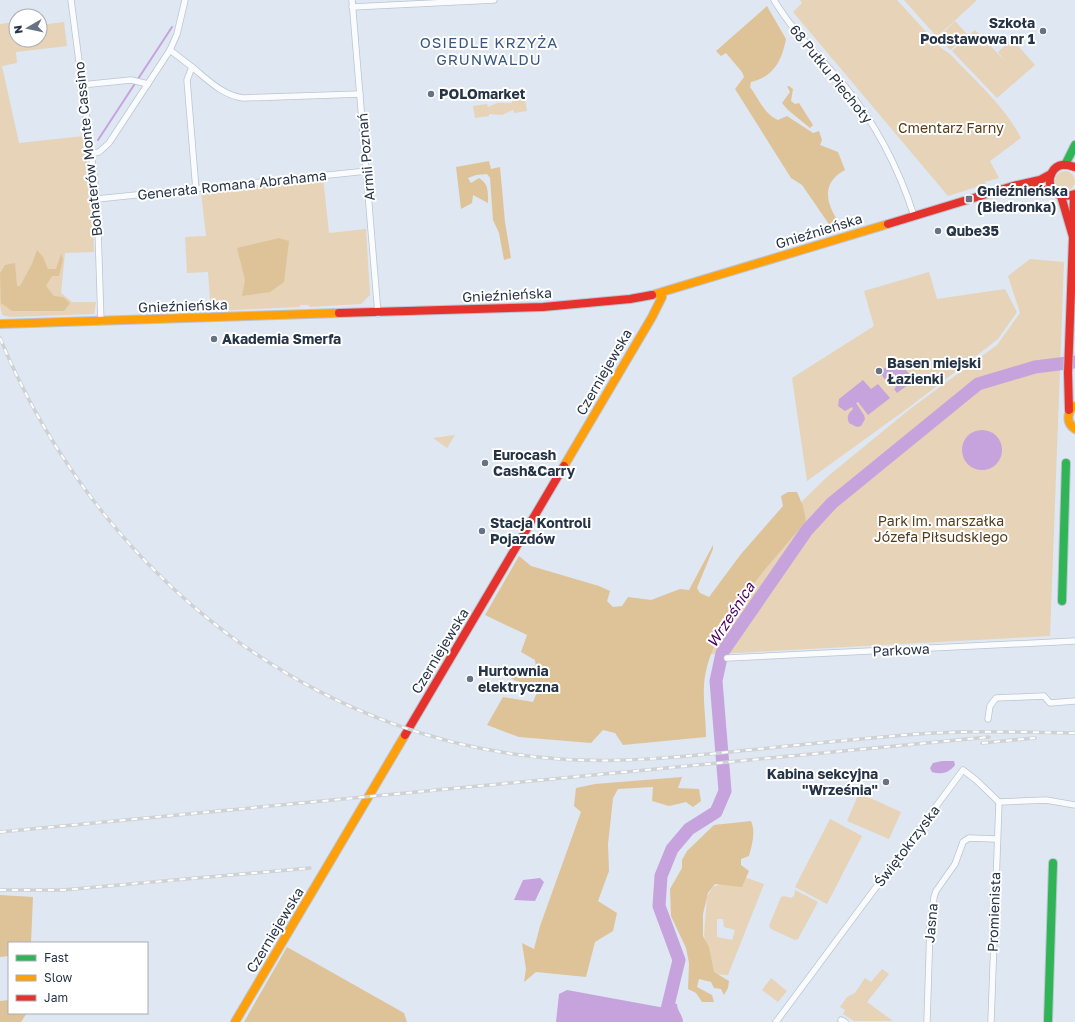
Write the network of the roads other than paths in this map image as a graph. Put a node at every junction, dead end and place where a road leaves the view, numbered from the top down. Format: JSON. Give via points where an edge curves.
{"nodes":[{"id":1,"x":70,"y":0,"type":"edge"},
{"id":2,"x":185,"y":0,"type":"edge"},
{"id":3,"x":352,"y":0,"type":"edge"},
{"id":4,"x":494,"y":0,"type":"edge"},
{"id":5,"x":774,"y":0,"type":"edge"},
{"id":6,"x":352,"y":7,"type":"junction"},
{"id":7,"x":170,"y":50,"type":"junction"},
{"id":8,"x":192,"y":67,"type":"junction"},
{"id":9,"x":148,"y":84,"type":"junction"},
{"id":10,"x":81,"y":85,"type":"junction"},
{"id":11,"x":360,"y":94,"type":"junction"},
{"id":12,"x":1075,"y":145,"type":"edge"},
{"id":13,"x":91,"y":154,"type":"junction"},
{"id":14,"x":1065,"y":164,"type":"junction"},
{"id":15,"x":1075,"y":167,"type":"edge"},
{"id":16,"x":367,"y":171,"type":"junction"},
{"id":17,"x":1051,"y":174,"type":"junction"},
{"id":18,"x":196,"y":190,"type":"junction"},
{"id":19,"x":998,"y":191,"type":"junction"},
{"id":20,"x":1053,"y":192,"type":"junction"},
{"id":21,"x":1074,"y":194,"type":"edge"},
{"id":22,"x":1061,"y":196,"type":"junction"},
{"id":23,"x":96,"y":199,"type":"junction"},
{"id":24,"x":914,"y":216,"type":"junction"},
{"id":25,"x":1072,"y":234,"type":"junction"},
{"id":26,"x":661,"y":293,"type":"junction"},
{"id":27,"x":378,"y":314,"type":"junction"},
{"id":28,"x":101,"y":322,"type":"junction"},
{"id":29,"x":0,"y":324,"type":"edge"},
{"id":30,"x":1068,"y":373,"type":"junction"},
{"id":31,"x":1075,"y":390,"type":"edge"},
{"id":32,"x":1072,"y":407,"type":"edge"},
{"id":33,"x":1075,"y":429,"type":"edge"},
{"id":34,"x":1066,"y":463,"type":"dead end"},
{"id":35,"x":1062,"y":601,"type":"dead end"},
{"id":36,"x":1075,"y":641,"type":"edge"},
{"id":37,"x":727,"y":658,"type":"dead end"},
{"id":38,"x":1075,"y":701,"type":"edge"},
{"id":39,"x":988,"y":719,"type":"dead end"},
{"id":40,"x":999,"y":802,"type":"junction"},
{"id":41,"x":1075,"y":805,"type":"edge"},
{"id":42,"x":996,"y":838,"type":"junction"},
{"id":43,"x":1053,"y":863,"type":"dead end"},
{"id":44,"x":235,"y":1022,"type":"edge"},
{"id":45,"x":776,"y":1022,"type":"edge"},
{"id":46,"x":927,"y":1022,"type":"edge"},
{"id":47,"x":991,"y":1022,"type":"edge"},
{"id":48,"x":1048,"y":1022,"type":"edge"}],
"edges":[{"from":1,"to":10,"type":"street","name":"Bohaterów Monte Cassino"},
{"from":2,"to":7,"type":"street","via":[[177,34]]},
{"from":3,"to":6,"type":"street","name":"Armii Poznań"},
{"from":4,"to":6,"type":"street"},
{"from":5,"to":24,"type":"street","name":"68 Pułku Piechoty","via":[[792,26],[845,86],[873,126],[902,180]]},
{"from":6,"to":11,"type":"street","name":"Armii Poznań"},
{"from":7,"to":8,"type":"street"},
{"from":7,"to":9,"type":"street"},
{"from":8,"to":11,"type":"street","via":[[219,89],[243,98]]},
{"from":8,"to":18,"type":"street","via":[[187,80]]},
{"from":9,"to":10,"type":"street","via":[[131,80]]},
{"from":9,"to":13,"type":"street","via":[[106,147]]},
{"from":10,"to":13,"type":"street","name":"Bohaterów Monte Cassino"},
{"from":11,"to":16,"type":"street","name":"Armii Poznań"},
{"from":12,"to":14,"type":"street"},
{"from":13,"to":23,"type":"street","name":"Bohaterów Monte Cassino"},
{"from":14,"to":15,"type":"street"},
{"from":14,"to":17,"type":"street","name":"Gnieźnieńska","via":[[1056,167]]},
{"from":16,"to":18,"type":"street","name":"Generała Romana Abrahama"},
{"from":16,"to":27,"type":"street","name":"Armii Poznań"},
{"from":17,"to":19,"type":"street","name":"Gnieźnieńska","via":[[1040,180]]},
{"from":17,"to":20,"type":"street","via":[[1049,183]]},
{"from":18,"to":23,"type":"street","name":"Generała Romana Abrahama"},
{"from":19,"to":20,"type":"street","name":"Gnieźnieńska","via":[[1039,188]]},
{"from":19,"to":24,"type":"street","name":"Gnieźnieńska"},
{"from":20,"to":22,"type":"street","name":"Gnieźnieńska"},
{"from":21,"to":22,"type":"street"},
{"from":21,"to":25,"type":"street"},
{"from":22,"to":25,"type":"street"},
{"from":23,"to":28,"type":"street","name":"Bohaterów Monte Cassino"},
{"from":24,"to":26,"type":"street","name":"Gnieźnieńska"},
{"from":25,"to":30,"type":"street"},
{"from":26,"to":27,"type":"street","name":"Gnieźnieńska","via":[[630,299],[543,307]]},
{"from":26,"to":44,"type":"street","name":"Czerniejewska","via":[[662,297],[652,317]]},
{"from":27,"to":28,"type":"street","name":"Gnieźnieńska"},
{"from":28,"to":29,"type":"street","name":"Gnieźnieńska"},
{"from":30,"to":31,"type":"street"},
{"from":30,"to":32,"type":"street"},
{"from":32,"to":33,"type":"street","via":[[1068,419],[1069,424]]},
{"from":34,"to":35,"type":"street"},
{"from":36,"to":37,"type":"street","name":"Parkowa"},
{"from":38,"to":39,"type":"street","via":[[1050,703],[1044,696],[996,698],[990,706]]},
{"from":40,"to":41,"type":"street","via":[[1046,800]]},
{"from":40,"to":42,"type":"street","name":"Promienista"},
{"from":40,"to":45,"type":"street","name":"Świętokrzyska","via":[[963,770]]},
{"from":42,"to":46,"type":"street","name":"Jasna","via":[[966,840],[955,864],[936,891],[930,926]]},
{"from":42,"to":47,"type":"street","name":"Promienista"},
{"from":43,"to":48,"type":"street"}]}
